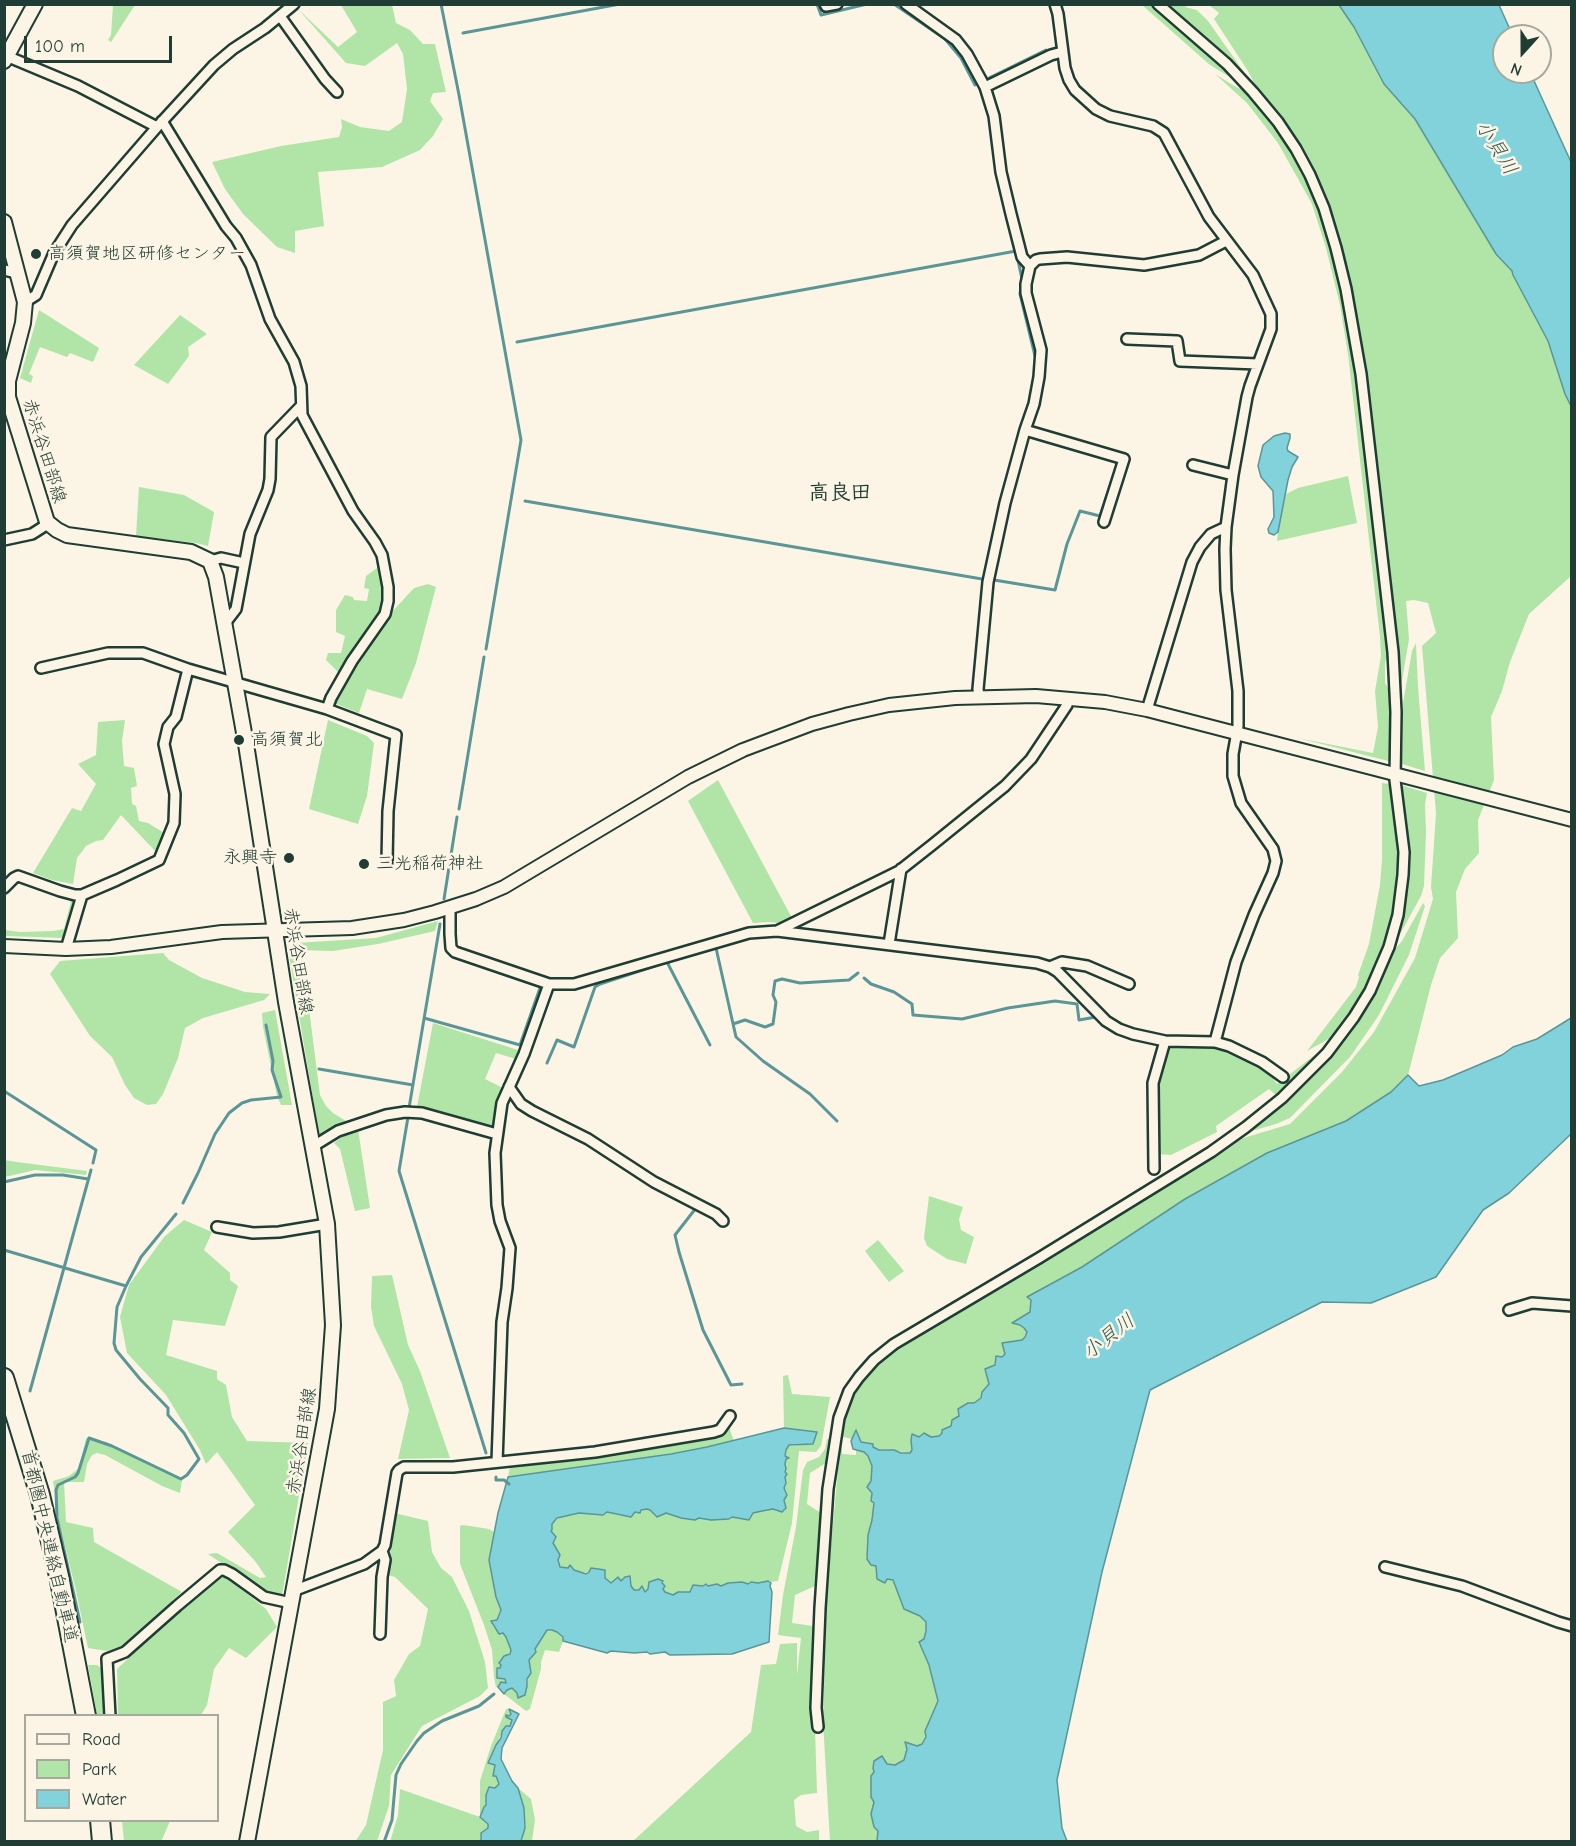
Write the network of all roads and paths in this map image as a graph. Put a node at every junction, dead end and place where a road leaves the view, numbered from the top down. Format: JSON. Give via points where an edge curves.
{"nodes":[{"id":1,"x":35,"y":4,"type":"edge"},
{"id":2,"x":294,"y":4,"type":"edge"},
{"id":3,"x":825,"y":4,"type":"edge"},
{"id":4,"x":837,"y":4,"type":"edge"},
{"id":5,"x":906,"y":4,"type":"edge"},
{"id":6,"x":1055,"y":4,"type":"edge"},
{"id":7,"x":1158,"y":4,"type":"edge"},
{"id":8,"x":280,"y":16,"type":"junction"},
{"id":9,"x":1062,"y":52,"type":"junction"},
{"id":10,"x":5,"y":57,"type":"edge"},
{"id":11,"x":985,"y":87,"type":"junction"},
{"id":12,"x":336,"y":92,"type":"dead end"},
{"id":13,"x":159,"y":124,"type":"junction"},
{"id":14,"x":5,"y":228,"type":"edge"},
{"id":15,"x":1226,"y":241,"type":"junction"},
{"id":16,"x":1030,"y":266,"type":"junction"},
{"id":17,"x":11,"y":271,"type":"edge"},
{"id":18,"x":25,"y":302,"type":"junction"},
{"id":19,"x":1127,"y":339,"type":"dead end"},
{"id":20,"x":1258,"y":364,"type":"junction"},
{"id":21,"x":6,"y":397,"type":"edge"},
{"id":22,"x":301,"y":406,"type":"junction"},
{"id":23,"x":1024,"y":430,"type":"junction"},
{"id":24,"x":1193,"y":465,"type":"dead end"},
{"id":25,"x":1233,"y":475,"type":"junction"},
{"id":26,"x":47,"y":522,"type":"junction"},
{"id":27,"x":1104,"y":522,"type":"dead end"},
{"id":28,"x":1226,"y":527,"type":"junction"},
{"id":29,"x":4,"y":540,"type":"edge"},
{"id":30,"x":210,"y":561,"type":"junction"},
{"id":31,"x":244,"y":563,"type":"junction"},
{"id":32,"x":226,"y":622,"type":"junction"},
{"id":33,"x":41,"y":668,"type":"dead end"},
{"id":34,"x":188,"y":669,"type":"junction"},
{"id":35,"x":236,"y":683,"type":"junction"},
{"id":36,"x":979,"y":696,"type":"junction"},
{"id":37,"x":1069,"y":698,"type":"junction"},
{"id":38,"x":327,"y":709,"type":"junction"},
{"id":39,"x":1147,"y":710,"type":"junction"},
{"id":40,"x":1236,"y":733,"type":"junction"},
{"id":41,"x":1401,"y":775,"type":"junction"},
{"id":42,"x":1572,"y":820,"type":"edge"},
{"id":43,"x":387,"y":862,"type":"dead end"},
{"id":44,"x":901,"y":869,"type":"junction"},
{"id":45,"x":4,"y":888,"type":"edge"},
{"id":46,"x":82,"y":894,"type":"junction"},
{"id":47,"x":450,"y":908,"type":"junction"},
{"id":48,"x":274,"y":930,"type":"junction"},
{"id":49,"x":777,"y":931,"type":"junction"},
{"id":50,"x":889,"y":944,"type":"junction"},
{"id":51,"x":4,"y":946,"type":"edge"},
{"id":52,"x":66,"y":949,"type":"junction"},
{"id":53,"x":1050,"y":967,"type":"junction"},
{"id":54,"x":549,"y":984,"type":"junction"},
{"id":55,"x":1129,"y":984,"type":"dead end"},
{"id":56,"x":1166,"y":1041,"type":"junction"},
{"id":57,"x":1215,"y":1042,"type":"junction"},
{"id":58,"x":1283,"y":1077,"type":"dead end"},
{"id":59,"x":509,"y":1088,"type":"junction"},
{"id":60,"x":497,"y":1134,"type":"junction"},
{"id":61,"x":312,"y":1147,"type":"junction"},
{"id":62,"x":1154,"y":1169,"type":"dead end"},
{"id":63,"x":723,"y":1221,"type":"dead end"},
{"id":64,"x":327,"y":1224,"type":"junction"},
{"id":65,"x":217,"y":1227,"type":"dead end"},
{"id":66,"x":1572,"y":1306,"type":"edge"},
{"id":67,"x":1509,"y":1310,"type":"dead end"},
{"id":68,"x":4,"y":1378,"type":"edge"},
{"id":69,"x":730,"y":1416,"type":"dead end"},
{"id":70,"x":497,"y":1462,"type":"junction"},
{"id":71,"x":382,"y":1551,"type":"junction"},
{"id":72,"x":1385,"y":1567,"type":"dead end"},
{"id":73,"x":292,"y":1597,"type":"junction"},
{"id":74,"x":1572,"y":1626,"type":"edge"},
{"id":75,"x":381,"y":1634,"type":"dead end"},
{"id":76,"x":86,"y":1714,"type":"edge"},
{"id":77,"x":110,"y":1714,"type":"edge"},
{"id":78,"x":818,"y":1727,"type":"dead end"},
{"id":79,"x":100,"y":1822,"type":"edge"},
{"id":80,"x":102,"y":1842,"type":"edge"},
{"id":81,"x":248,"y":1842,"type":"edge"}],
"edges":[{"from":1,"to":10,"type":"main road"},
{"from":2,"to":8,"type":"street"},
{"from":3,"to":4,"type":"street"},
{"from":5,"to":11,"type":"street","via":[[956,40]]},
{"from":6,"to":9,"type":"street"},
{"from":7,"to":41,"type":"street","via":[[1220,58],[1278,122],[1310,175],[1324,208],[1346,289],[1361,374],[1393,652]]},
{"from":8,"to":12,"type":"street"},
{"from":8,"to":13,"type":"street","via":[[214,65]]},
{"from":9,"to":11,"type":"street"},
{"from":9,"to":15,"type":"street","via":[[1072,85],[1083,99],[1110,116],[1153,126],[1164,133]]},
{"from":10,"to":13,"type":"street"},
{"from":11,"to":16,"type":"street","via":[[994,116],[1011,214],[1022,257]]},
{"from":13,"to":18,"type":"street","via":[[72,225],[54,253],[36,295]]},
{"from":13,"to":22,"type":"street","via":[[250,265],[270,319],[294,362],[301,386]]},
{"from":14,"to":17,"type":"main road","name":"赤浜谷田部線"},
{"from":15,"to":16,"type":"street","via":[[1199,255],[1144,265],[1068,257],[1040,258]]},
{"from":15,"to":20,"type":"street","via":[[1253,276],[1271,314],[1271,329]]},
{"from":16,"to":23,"type":"street","via":[[1026,293],[1041,358],[1035,404]]},
{"from":17,"to":18,"type":"main road","name":"赤浜谷田部線"},
{"from":18,"to":21,"type":"main road","name":"赤浜谷田部線"},
{"from":19,"to":20,"type":"street","via":[[1177,341],[1180,361]]},
{"from":20,"to":25,"type":"street"},
{"from":21,"to":26,"type":"main road","name":"赤浜谷田部線"},
{"from":22,"to":31,"type":"street","via":[[271,437],[268,490],[250,534]]},
{"from":22,"to":38,"type":"street","via":[[302,415],[353,511],[382,555],[388,587],[385,614],[352,662]]},
{"from":23,"to":27,"type":"street","via":[[1124,459]]},
{"from":23,"to":36,"type":"street","via":[[988,582]]},
{"from":24,"to":25,"type":"street"},
{"from":25,"to":28,"type":"street"},
{"from":26,"to":29,"type":"street","via":[[32,534]]},
{"from":26,"to":30,"type":"main road","name":"赤浜谷田部線","via":[[67,535],[191,552]]},
{"from":28,"to":39,"type":"street","via":[[1211,534],[1192,562]]},
{"from":28,"to":40,"type":"street","via":[[1226,590],[1238,691]]},
{"from":30,"to":31,"type":"street","via":[[221,558]]},
{"from":30,"to":32,"type":"main road","name":"赤浜谷田部線"},
{"from":31,"to":32,"type":"street","via":[[236,609]]},
{"from":32,"to":35,"type":"main road","name":"赤浜谷田部線"},
{"from":33,"to":34,"type":"street","via":[[127,652],[143,653]]},
{"from":34,"to":35,"type":"street"},
{"from":34,"to":46,"type":"street","via":[[176,717],[168,727],[164,744],[175,794],[174,823],[164,851],[159,860]]},
{"from":35,"to":38,"type":"street"},
{"from":35,"to":48,"type":"main road","name":"赤浜谷田部線"},
{"from":36,"to":37,"type":"street"},
{"from":36,"to":47,"type":"street","via":[[889,705],[849,714],[743,750],[688,777],[504,887]]},
{"from":37,"to":39,"type":"street"},
{"from":37,"to":44,"type":"street","via":[[1030,759],[1005,786]]},
{"from":38,"to":43,"type":"street","via":[[396,735]]},
{"from":39,"to":40,"type":"street"},
{"from":40,"to":41,"type":"street"},
{"from":40,"to":57,"type":"street","via":[[1232,765],[1235,786],[1246,813],[1273,849],[1276,861],[1236,962]]},
{"from":41,"to":42,"type":"street"},
{"from":41,"to":78,"type":"street","via":[[1404,852],[1398,915],[1370,991],[1327,1053],[1282,1098],[1211,1152],[894,1344],[874,1360],[849,1391],[839,1418],[828,1489]]},
{"from":44,"to":49,"type":"street"},
{"from":44,"to":50,"type":"street"},
{"from":45,"to":46,"type":"street","via":[[18,876],[60,891]]},
{"from":46,"to":52,"type":"street"},
{"from":47,"to":48,"type":"street","via":[[377,925]]},
{"from":47,"to":54,"type":"street","via":[[451,948],[455,952]]},
{"from":48,"to":52,"type":"street"},
{"from":48,"to":61,"type":"main road","name":"赤浜谷田部線"},
{"from":49,"to":50,"type":"street"},
{"from":49,"to":54,"type":"street","via":[[749,933],[574,984]]},
{"from":50,"to":53,"type":"street"},
{"from":51,"to":52,"type":"street"},
{"from":53,"to":55,"type":"street","via":[[1062,962],[1087,966]]},
{"from":53,"to":56,"type":"street","via":[[1113,1026]]},
{"from":54,"to":59,"type":"street"},
{"from":56,"to":57,"type":"street"},
{"from":56,"to":62,"type":"street","via":[[1152,1083]]},
{"from":57,"to":58,"type":"street","via":[[1262,1062]]},
{"from":59,"to":60,"type":"street"},
{"from":59,"to":63,"type":"street","via":[[532,1111],[588,1139]]},
{"from":60,"to":61,"type":"street","via":[[405,1112],[338,1131]]},
{"from":60,"to":70,"type":"street","via":[[497,1205],[510,1248],[502,1322]]},
{"from":61,"to":64,"type":"main road","name":"赤浜谷田部線"},
{"from":64,"to":65,"type":"street","via":[[253,1233]]},
{"from":64,"to":73,"type":"main road","name":"赤浜谷田部線","via":[[333,1300],[331,1369]]},
{"from":66,"to":67,"type":"street","via":[[1532,1303]]},
{"from":68,"to":76,"type":"highway","name":"首都圏中央連絡自動車道","via":[[40,1495]]},
{"from":69,"to":70,"type":"street","via":[[720,1430],[700,1435],[595,1452]]},
{"from":70,"to":71,"type":"street","via":[[399,1470]]},
{"from":71,"to":73,"type":"street","via":[[364,1564]]},
{"from":71,"to":75,"type":"street","via":[[385,1560]]},
{"from":72,"to":74,"type":"street","via":[[1462,1586]]},
{"from":73,"to":77,"type":"street","via":[[264,1597],[220,1570],[125,1652],[108,1659]]},
{"from":73,"to":81,"type":"main road","name":"赤浜谷田部線"},
{"from":79,"to":80,"type":"highway"}]}
